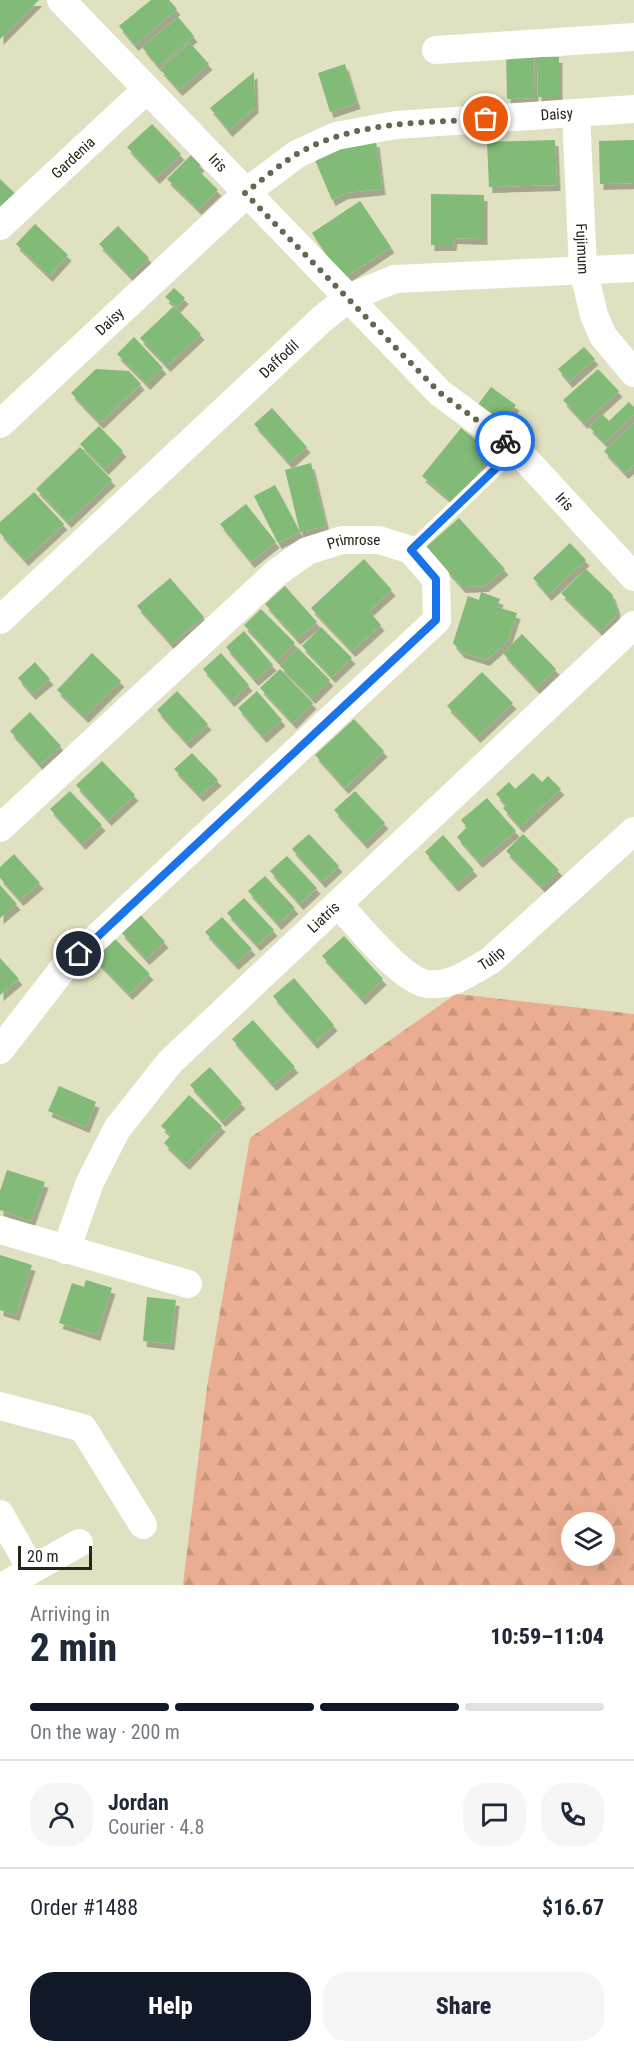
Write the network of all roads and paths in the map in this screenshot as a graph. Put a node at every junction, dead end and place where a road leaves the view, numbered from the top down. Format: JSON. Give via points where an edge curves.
{"nodes":[{"id":1,"x":60,"y":0,"type":"edge"},
{"id":2,"x":634,"y":37,"type":"edge"},
{"id":3,"x":436,"y":50,"type":"dead end"},
{"id":4,"x":146,"y":90,"type":"junction"},
{"id":5,"x":634,"y":109,"type":"edge"},
{"id":6,"x":576,"y":113,"type":"junction"},
{"id":7,"x":246,"y":193,"type":"junction"},
{"id":8,"x":0,"y":226,"type":"edge"},
{"id":9,"x":634,"y":268,"type":"edge"},
{"id":10,"x":583,"y":269,"type":"junction"},
{"id":11,"x":348,"y":298,"type":"junction"},
{"id":12,"x":634,"y":373,"type":"edge"},
{"id":13,"x":0,"y":424,"type":"edge"},
{"id":14,"x":516,"y":449,"type":"junction"},
{"id":15,"x":411,"y":550,"type":"junction"},
{"id":16,"x":634,"y":577,"type":"edge"},
{"id":17,"x":0,"y":620,"type":"edge"},
{"id":18,"x":634,"y":625,"type":"edge"},
{"id":19,"x":0,"y":828,"type":"edge"},
{"id":20,"x":634,"y":831,"type":"edge"},
{"id":21,"x":338,"y":904,"type":"junction"},
{"id":22,"x":0,"y":1050,"type":"edge"},
{"id":23,"x":0,"y":1230,"type":"edge"},
{"id":24,"x":66,"y":1250,"type":"junction"},
{"id":25,"x":188,"y":1284,"type":"dead end"},
{"id":26,"x":0,"y":1406,"type":"edge"},
{"id":27,"x":0,"y":1514,"type":"edge"},
{"id":28,"x":143,"y":1525,"type":"dead end"},
{"id":29,"x":79,"y":1543,"type":"dead end"},
{"id":30,"x":31,"y":1569,"type":"junction"},
{"id":31,"x":5,"y":1585,"type":"edge"}],
"edges":[{"from":1,"to":4,"type":"street","name":"Iris"},
{"from":2,"to":3,"type":"street"},
{"from":4,"to":7,"type":"street","name":"Iris"},
{"from":4,"to":8,"type":"street","name":"Gardenia"},
{"from":5,"to":6,"type":"street","name":"Daisy"},
{"from":6,"to":7,"type":"street","name":"Daisy","via":[[396,125],[336,136],[297,154]]},
{"from":6,"to":10,"type":"street","name":"Fujimum"},
{"from":7,"to":11,"type":"street","name":"Iris"},
{"from":7,"to":13,"type":"street","name":"Daisy"},
{"from":9,"to":10,"type":"street","name":"Daffodil"},
{"from":10,"to":11,"type":"street","name":"Daffodil","via":[[395,279]]},
{"from":10,"to":12,"type":"street","name":"Fujimum","via":[[603,336]]},
{"from":11,"to":14,"type":"street","name":"Iris","via":[[440,393]]},
{"from":11,"to":17,"type":"street","name":"Daffodil"},
{"from":14,"to":15,"type":"lane"},
{"from":14,"to":16,"type":"street","name":"Iris"},
{"from":15,"to":19,"type":"street","name":"Primrose","via":[[379,540],[342,540],[307,551],[276,573]]},
{"from":15,"to":22,"type":"street","via":[[436,579],[436,620],[62,970]]},
{"from":18,"to":21,"type":"street","name":"Liatris"},
{"from":20,"to":21,"type":"street","name":"Tulip","via":[[491,960],[447,983],[427,984],[414,979]]},
{"from":21,"to":24,"type":"street","name":"Liatris","via":[[170,1062],[143,1095],[117,1129],[95,1171]]},
{"from":23,"to":24,"type":"street"},
{"from":24,"to":25,"type":"street"},
{"from":26,"to":28,"type":"street","via":[[83,1428]]},
{"from":27,"to":30,"type":"street"},
{"from":29,"to":30,"type":"street"},
{"from":30,"to":31,"type":"street"}]}
